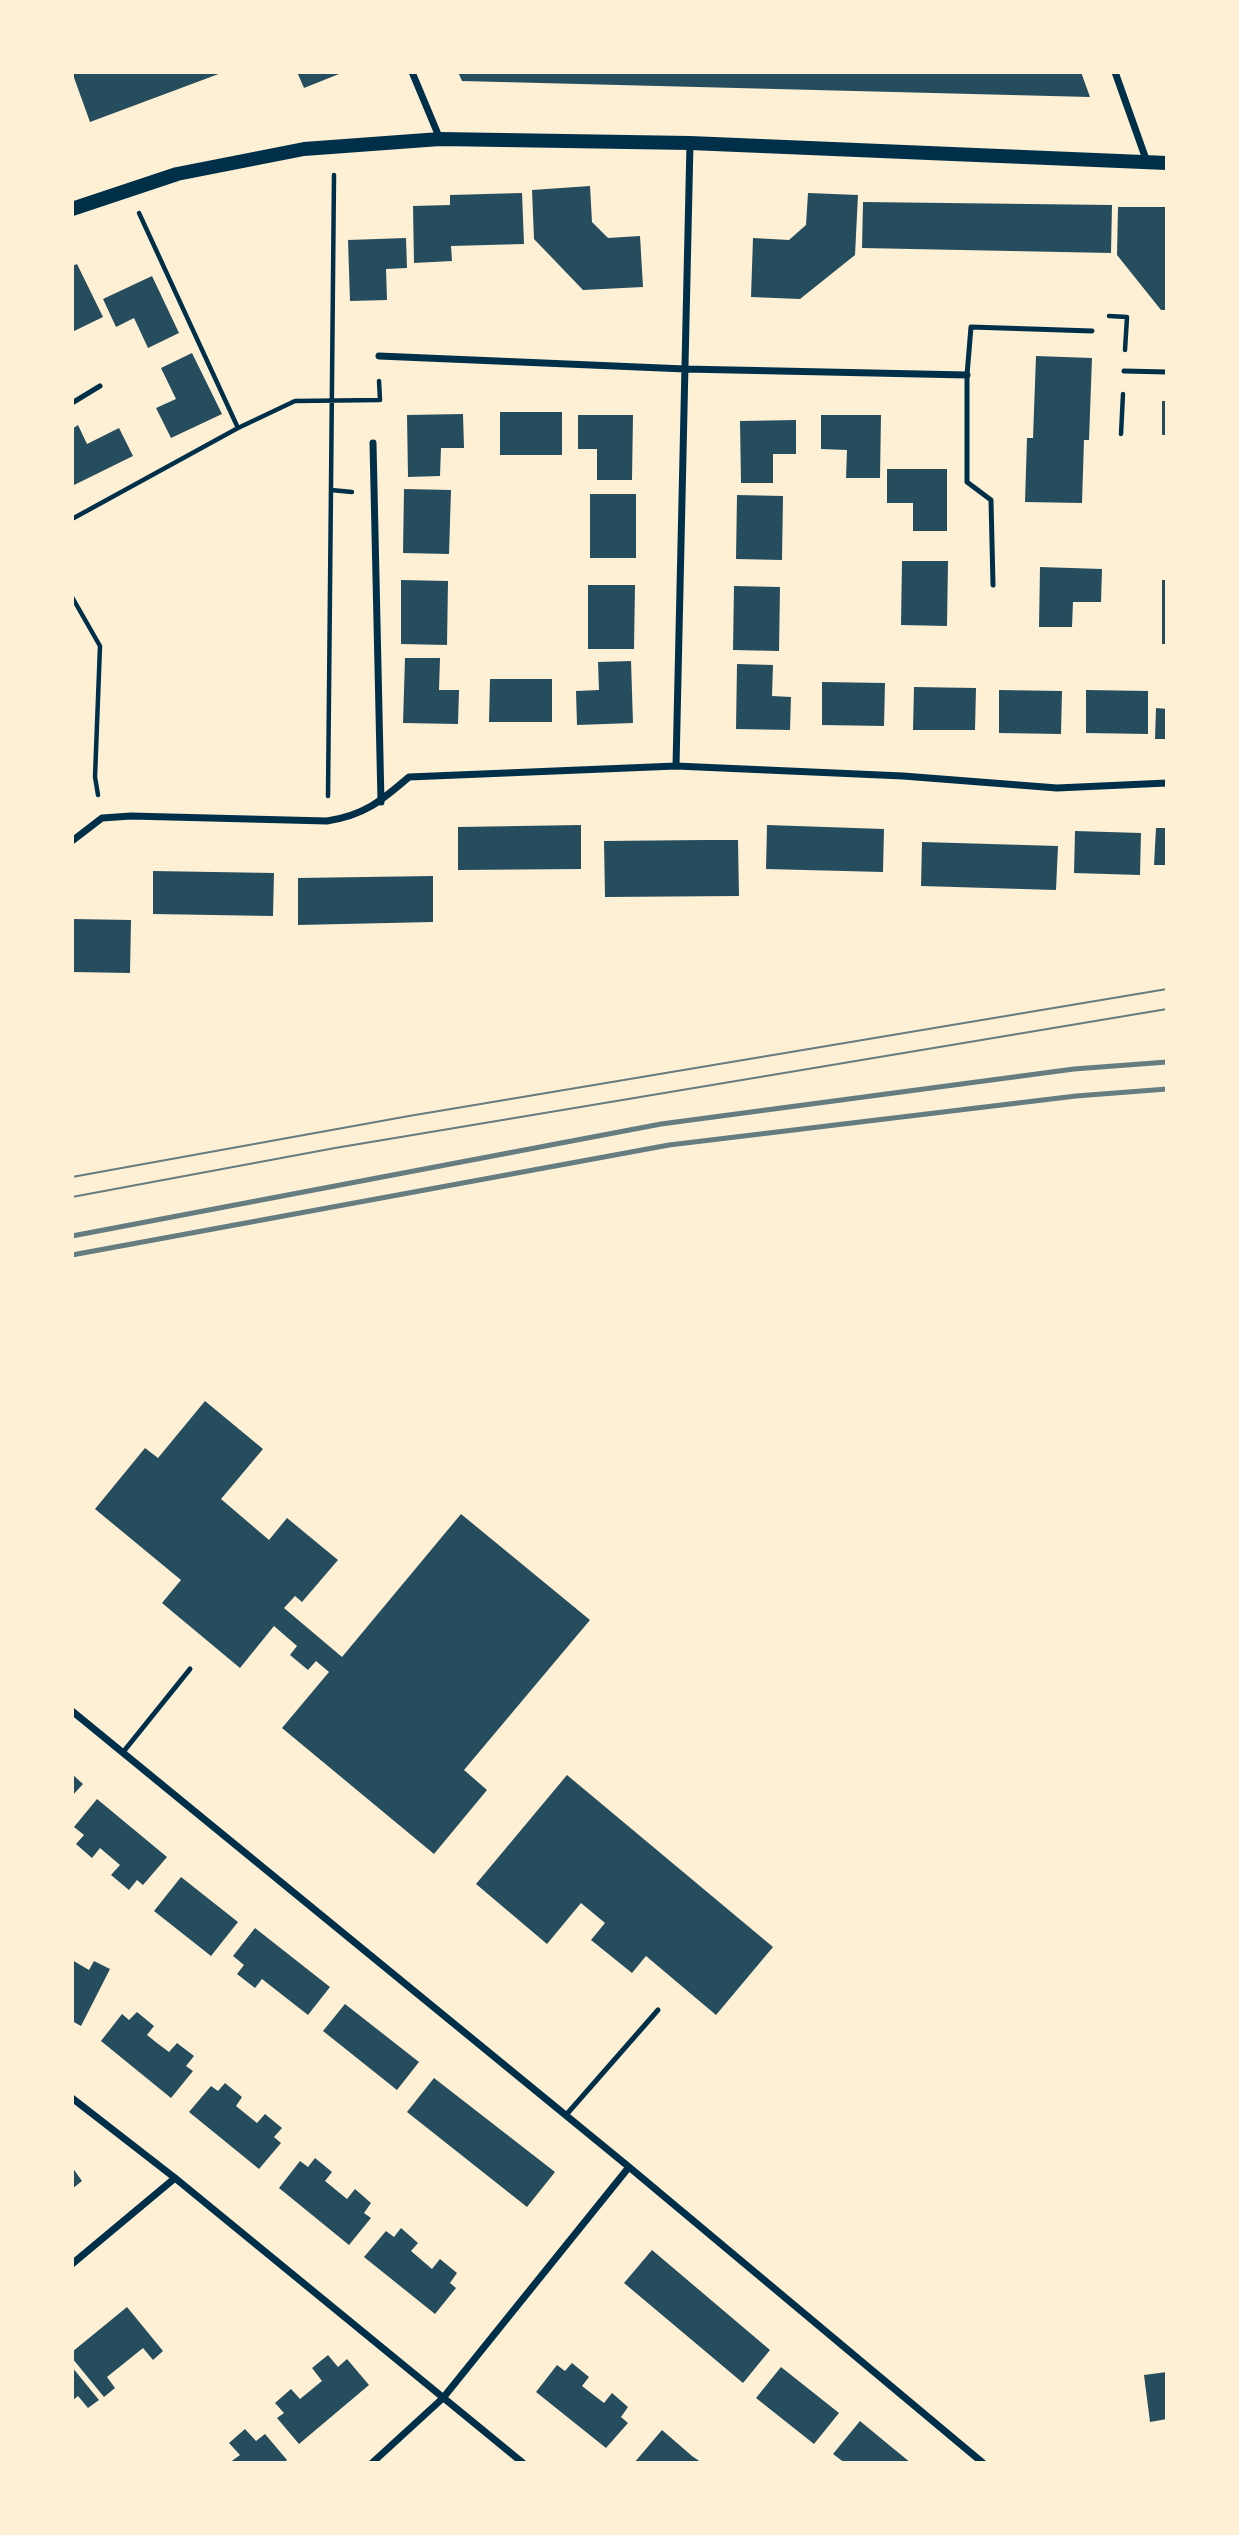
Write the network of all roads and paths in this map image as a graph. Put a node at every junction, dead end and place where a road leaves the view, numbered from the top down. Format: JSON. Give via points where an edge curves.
{"nodes":[{"id":1,"x":412,"y":72,"type":"edge"},
{"id":2,"x":1115,"y":72,"type":"edge"},
{"id":3,"x":440,"y":139,"type":"junction"},
{"id":4,"x":690,"y":143,"type":"junction"},
{"id":5,"x":1148,"y":162,"type":"junction"},
{"id":6,"x":1167,"y":163,"type":"edge"},
{"id":7,"x":334,"y":198,"type":"dead end"},
{"id":8,"x":72,"y":209,"type":"edge"},
{"id":9,"x":152,"y":244,"type":"dead end"},
{"id":10,"x":1092,"y":331,"type":"dead end"},
{"id":11,"x":379,"y":356,"type":"joint"},
{"id":12,"x":685,"y":369,"type":"junction"},
{"id":13,"x":1124,"y":371,"type":"dead end"},
{"id":14,"x":1167,"y":372,"type":"edge"},
{"id":15,"x":967,"y":376,"type":"junction"},
{"id":16,"x":100,"y":386,"type":"dead end"},
{"id":17,"x":331,"y":401,"type":"junction"},
{"id":18,"x":72,"y":403,"type":"edge"},
{"id":19,"x":238,"y":428,"type":"junction"},
{"id":20,"x":373,"y":443,"type":"dead end"},
{"id":21,"x":72,"y":519,"type":"edge"},
{"id":22,"x":993,"y":584,"type":"dead end"},
{"id":23,"x":72,"y":597,"type":"edge"},
{"id":24,"x":676,"y":766,"type":"junction"},
{"id":25,"x":1167,"y":783,"type":"edge"},
{"id":26,"x":381,"y":802,"type":"junction"},
{"id":27,"x":102,"y":818,"type":"junction"},
{"id":28,"x":327,"y":821,"type":"junction"},
{"id":29,"x":72,"y":841,"type":"edge"},
{"id":30,"x":190,"y":1670,"type":"dead end"},
{"id":31,"x":72,"y":1711,"type":"edge"},
{"id":32,"x":124,"y":1751,"type":"junction"},
{"id":33,"x":658,"y":2010,"type":"dead end"},
{"id":34,"x":72,"y":2098,"type":"edge"},
{"id":35,"x":566,"y":2115,"type":"junction"},
{"id":36,"x":629,"y":2167,"type":"junction"},
{"id":37,"x":175,"y":2178,"type":"junction"},
{"id":38,"x":72,"y":2264,"type":"edge"},
{"id":39,"x":443,"y":2398,"type":"junction"},
{"id":40,"x":372,"y":2463,"type":"edge"},
{"id":41,"x":523,"y":2463,"type":"edge"},
{"id":42,"x":983,"y":2463,"type":"edge"}],
"edges":[{"from":1,"to":3,"type":"street"},
{"from":2,"to":5,"type":"street"},
{"from":3,"to":4,"type":"main road"},
{"from":3,"to":8,"type":"main road","via":[[304,149],[177,174]]},
{"from":4,"to":5,"type":"main road"},
{"from":4,"to":12,"type":"street"},
{"from":5,"to":6,"type":"main road"},
{"from":7,"to":17,"type":"path"},
{"from":9,"to":19,"type":"path"},
{"from":10,"to":15,"type":"lane","via":[[971,327]]},
{"from":11,"to":12,"type":"street"},
{"from":11,"to":17,"type":"path","via":[[380,400]]},
{"from":12,"to":15,"type":"street"},
{"from":12,"to":24,"type":"street"},
{"from":13,"to":14,"type":"lane"},
{"from":15,"to":22,"type":"lane","via":[[967,482],[991,500]]},
{"from":16,"to":18,"type":"lane"},
{"from":17,"to":19,"type":"path","via":[[295,401]]},
{"from":17,"to":28,"type":"path"},
{"from":19,"to":21,"type":"path"},
{"from":20,"to":26,"type":"street"},
{"from":23,"to":27,"type":"path","via":[[100,646],[95,777]]},
{"from":24,"to":25,"type":"street","via":[[1057,788]]},
{"from":24,"to":26,"type":"street","via":[[409,777]]},
{"from":26,"to":28,"type":"street","via":[[351,817]]},
{"from":27,"to":28,"type":"street"},
{"from":27,"to":29,"type":"street"},
{"from":30,"to":32,"type":"lane"},
{"from":31,"to":32,"type":"street"},
{"from":32,"to":35,"type":"street"},
{"from":33,"to":35,"type":"lane"},
{"from":34,"to":37,"type":"street"},
{"from":35,"to":36,"type":"street"},
{"from":36,"to":39,"type":"street"},
{"from":36,"to":42,"type":"street"},
{"from":37,"to":38,"type":"street"},
{"from":37,"to":39,"type":"street"},
{"from":39,"to":40,"type":"street"},
{"from":39,"to":41,"type":"street"}]}
